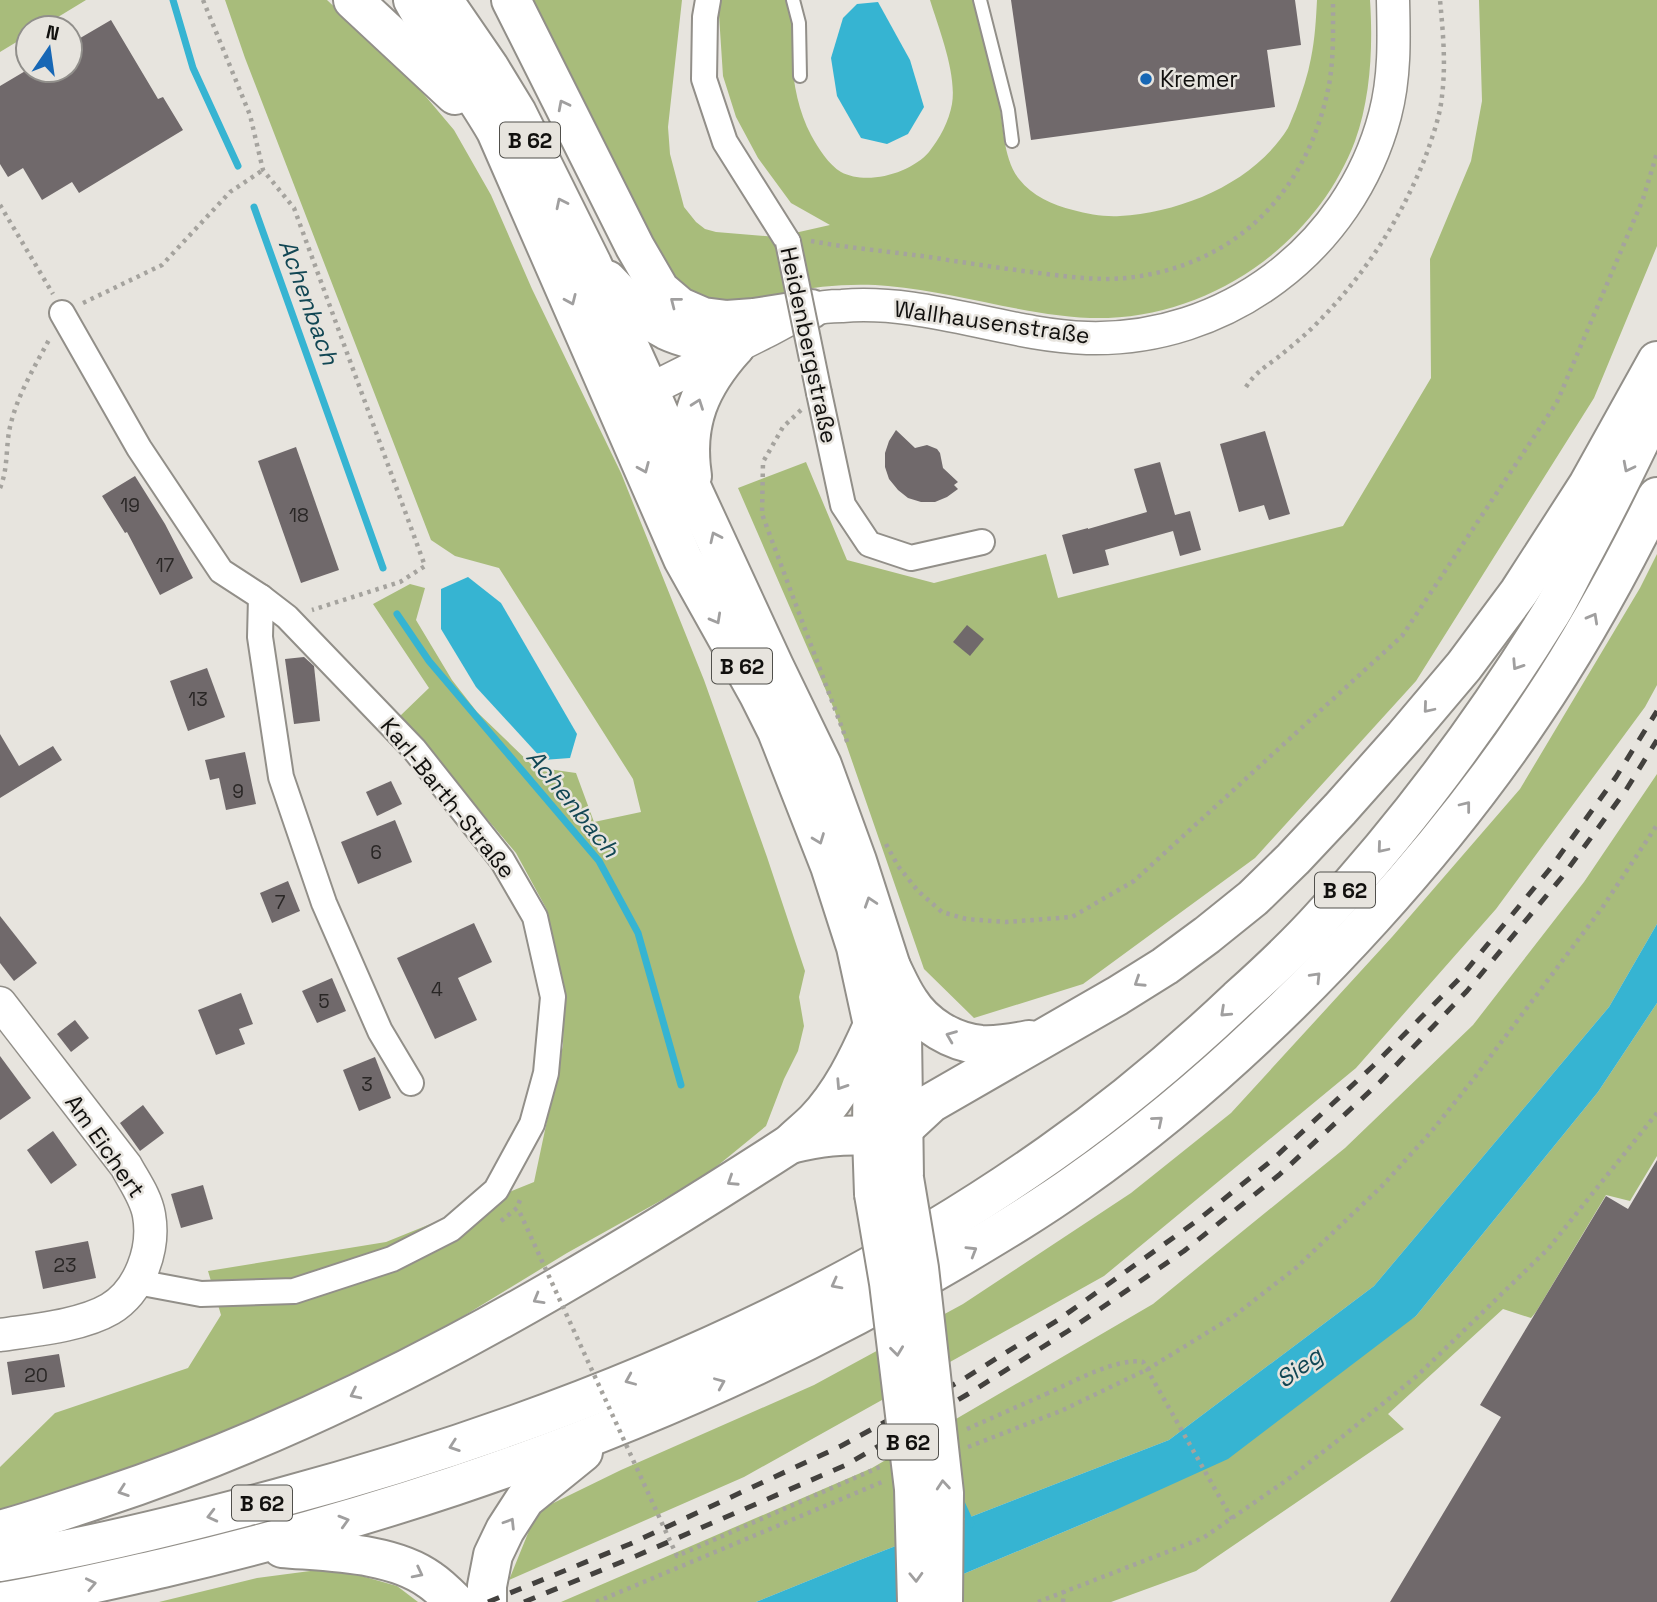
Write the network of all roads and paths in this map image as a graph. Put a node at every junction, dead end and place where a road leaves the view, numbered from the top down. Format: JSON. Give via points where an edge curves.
{"nodes":[{"id":1,"x":203,"y":0,"type":"edge"},
{"id":2,"x":353,"y":0,"type":"edge"},
{"id":3,"x":413,"y":0,"type":"edge"},
{"id":4,"x":443,"y":0,"type":"edge"},
{"id":5,"x":511,"y":0,"type":"edge"},
{"id":6,"x":708,"y":0,"type":"edge"},
{"id":7,"x":793,"y":0,"type":"edge"},
{"id":8,"x":980,"y":0,"type":"edge"},
{"id":9,"x":1333,"y":0,"type":"edge"},
{"id":10,"x":1393,"y":0,"type":"edge"},
{"id":11,"x":1440,"y":0,"type":"edge"},
{"id":12,"x":800,"y":76,"type":"dead end"},
{"id":13,"x":496,"y":131,"type":"junction"},
{"id":14,"x":1012,"y":141,"type":"dead end"},
{"id":15,"x":1657,"y":153,"type":"edge"},
{"id":16,"x":262,"y":170,"type":"junction"},
{"id":17,"x":0,"y":205,"type":"edge"},
{"id":18,"x":787,"y":239,"type":"junction"},
{"id":19,"x":592,"y":264,"type":"junction"},
{"id":20,"x":811,"y":309,"type":"junction"},
{"id":21,"x":62,"y":313,"type":"junction"},
{"id":22,"x":735,"y":347,"type":"junction"},
{"id":23,"x":1657,"y":361,"type":"edge"},
{"id":24,"x":1246,"y":387,"type":"dead end"},
{"id":25,"x":819,"y":393,"type":"junction"},
{"id":26,"x":633,"y":398,"type":"junction"},
{"id":27,"x":1657,"y":405,"type":"edge"},
{"id":28,"x":0,"y":488,"type":"edge"},
{"id":29,"x":695,"y":495,"type":"junction"},
{"id":30,"x":1657,"y":497,"type":"edge"},
{"id":31,"x":982,"y":542,"type":"dead end"},
{"id":32,"x":261,"y":597,"type":"junction"},
{"id":33,"x":287,"y":617,"type":"junction"},
{"id":34,"x":848,"y":744,"type":"dead end"},
{"id":35,"x":1657,"y":825,"type":"edge"},
{"id":36,"x":882,"y":833,"type":"dead end"},
{"id":37,"x":891,"y":967,"type":"junction"},
{"id":38,"x":0,"y":1003,"type":"edge"},
{"id":39,"x":873,"y":1025,"type":"junction"},
{"id":40,"x":1042,"y":1038,"type":"junction"},
{"id":41,"x":411,"y":1083,"type":"dead end"},
{"id":42,"x":1657,"y":1113,"type":"edge"},
{"id":43,"x":888,"y":1133,"type":"junction"},
{"id":44,"x":790,"y":1144,"type":"junction"},
{"id":45,"x":889,"y":1186,"type":"junction"},
{"id":46,"x":518,"y":1211,"type":"dead end"},
{"id":47,"x":137,"y":1282,"type":"junction"},
{"id":48,"x":0,"y":1335,"type":"edge"},
{"id":49,"x":1148,"y":1369,"type":"junction"},
{"id":50,"x":612,"y":1429,"type":"junction"},
{"id":51,"x":957,"y":1433,"type":"dead end"},
{"id":52,"x":967,"y":1447,"type":"dead end"},
{"id":53,"x":894,"y":1461,"type":"dead end"},
{"id":54,"x":890,"y":1479,"type":"dead end"},
{"id":55,"x":1232,"y":1519,"type":"junction"},
{"id":56,"x":0,"y":1530,"type":"edge"},
{"id":57,"x":255,"y":1546,"type":"junction"},
{"id":58,"x":0,"y":1562,"type":"edge"},
{"id":59,"x":1064,"y":1591,"type":"junction"},
{"id":60,"x":471,"y":1598,"type":"edge"},
{"id":61,"x":0,"y":1602,"type":"edge"},
{"id":62,"x":596,"y":1602,"type":"edge"},
{"id":63,"x":917,"y":1602,"type":"edge"},
{"id":64,"x":943,"y":1602,"type":"edge"},
{"id":65,"x":1038,"y":1602,"type":"edge"},
{"id":66,"x":1063,"y":1602,"type":"edge"}],
"edges":[{"from":1,"to":16,"type":"path","via":[[250,115]]},
{"from":2,"to":13,"type":"main road"},
{"from":3,"to":13,"type":"main road","number":"B 62"},
{"from":19,"to":4,"type":"main road","number":"B 62","one_way":true,"via":[[517,113]]},
{"from":20,"to":5,"type":"main road","one_way":true,"via":[[754,318],[703,317],[680,307],[660,290]]},
{"from":6,"to":18,"type":"street","name":"Heidenbergstraße","via":[[704,79],[724,142]]},
{"from":7,"to":12,"type":"lane","via":[[799,23]]},
{"from":8,"to":14,"type":"lane"},
{"from":9,"to":18,"type":"path","via":[[1329,83],[1320,121],[1293,178],[1241,236],[1198,259],[1125,278],[1073,278]]},
{"from":10,"to":20,"type":"street","name":"Wallhausenstraße","via":[[1392,83],[1379,135],[1348,202],[1304,255],[1279,277],[1220,312],[1155,332],[1087,338],[878,305]]},
{"from":11,"to":24,"type":"path","via":[[1445,62],[1442,99],[1433,137],[1398,216],[1341,299]]},
{"from":13,"to":26,"type":"main road","number":"B 62","one_way":true},
{"from":15,"to":36,"type":"path","via":[[1643,199],[1557,402],[1402,636],[1134,881],[1072,916],[1006,922],[966,919],[942,912],[918,891],[898,866]]},
{"from":16,"to":21,"type":"path","via":[[230,192],[162,265]]},
{"from":16,"to":33,"type":"path","via":[[294,208],[425,566],[400,582]]},
{"from":17,"to":21,"type":"path"},
{"from":18,"to":25,"type":"street","name":"Heidenbergstraße","bridge":true},
{"from":19,"to":22,"type":"main road","via":[[647,318],[667,331]]},
{"from":19,"to":26,"type":"main road","number":"B 62"},
{"from":20,"to":22,"type":"street","name":"Wallhausenstraße"},
{"from":21,"to":28,"type":"path","via":[[11,423]]},
{"from":21,"to":32,"type":"street","name":"Karl-Barth-Straße","via":[[139,448],[221,571]]},
{"from":22,"to":26,"type":"street","name":"Wallhausenstraße"},
{"from":29,"to":22,"type":"main road","one_way":true,"via":[[690,442],[694,415],[703,390]]},
{"from":23,"to":40,"type":"main road","number":"B 62","one_way":true,"via":[[1588,485],[1520,593],[1464,666],[1340,809],[1253,898],[1207,935],[1117,996]]},
{"from":25,"to":31,"type":"street","name":"Heidenbergstraße","via":[[843,505],[869,544],[911,558]]},
{"from":25,"to":34,"type":"path","via":[[783,427],[762,462],[762,514]]},
{"from":26,"to":29,"type":"main road","number":"B 62"},
{"from":26,"to":39,"type":"main road","number":"B 62","one_way":true,"via":[[683,559],[777,731],[830,866],[856,947]]},
{"from":27,"to":58,"type":"main road","number":"B 62","one_way":true,"via":[[1553,609],[1448,766],[1387,843],[1320,919],[1203,1032],[1050,1154],[896,1252],[792,1307],[716,1344],[544,1414],[322,1487],[110,1540]]},
{"from":37,"to":29,"type":"main road","number":"B 62","one_way":true,"via":[[822,765]]},
{"from":50,"to":30,"type":"main road","number":"B 62","one_way":true,"via":[[730,1379],[901,1293],[1076,1184],[1232,1059],[1349,943],[1482,786],[1587,628]]},
{"from":32,"to":33,"type":"street","name":"Karl-Barth-Straße"},
{"from":32,"to":41,"type":"street","via":[[260,638],[281,777],[324,904],[380,1031]]},
{"from":33,"to":47,"type":"street","name":"Karl-Barth-Straße","via":[[414,749],[502,860],[535,917],[553,997],[546,1073],[532,1124],[496,1190],[451,1228],[415,1247],[294,1291],[201,1294]]},
{"from":35,"to":49,"type":"path","via":[[1602,908],[1472,1081],[1383,1185],[1297,1267],[1234,1316]]},
{"from":40,"to":37,"type":"main road","number":"B 62","one_way":true,"via":[[981,1045],[940,1031],[909,1002]]},
{"from":37,"to":43,"type":"main road","number":"B 62","via":[[902,1034]]},
{"from":38,"to":47,"type":"street","name":"Am Eichert","via":[[141,1192],[151,1236]]},
{"from":39,"to":43,"type":"main road","number":"B 62"},
{"from":39,"to":44,"type":"main road","number":"B 62","one_way":true,"via":[[839,1090]]},
{"from":40,"to":43,"type":"main road","number":"B 62"},
{"from":42,"to":55,"type":"path","via":[[1548,1249],[1418,1375]]},
{"from":43,"to":44,"type":"main road","number":"B 62","via":[[845,1134]]},
{"from":43,"to":45,"type":"main road","number":"B 62"},
{"from":44,"to":56,"type":"main road","number":"B 62","one_way":true,"via":[[513,1314],[313,1415],[126,1490]]},
{"from":45,"to":63,"type":"main road","number":"B 62","one_way":true,"bridge":true,"via":[[889,1283],[914,1489]]},
{"from":64,"to":45,"type":"main road","number":"B 62","one_way":true,"bridge":true,"via":[[944,1493],[919,1268]]},
{"from":46,"to":53,"type":"path","bridge":true,"via":[[677,1556]]},
{"from":47,"to":48,"type":"street","name":"Am Eichert","via":[[109,1310],[86,1319]]},
{"from":49,"to":51,"type":"path","bridge":true,"via":[[1136,1360],[1117,1363]]},
{"from":49,"to":52,"type":"path","via":[[1062,1410]]},
{"from":49,"to":55,"type":"path"},
{"from":57,"to":50,"type":"main road","number":"B 62","one_way":true,"via":[[407,1502]]},
{"from":60,"to":50,"type":"main road","number":"B 62","one_way":true,"via":[[525,1499]]},
{"from":54,"to":62,"type":"path"},
{"from":55,"to":59,"type":"path","via":[[1203,1538]]},
{"from":57,"to":60,"type":"main road","number":"B 62","one_way":true,"via":[[380,1559]]},
{"from":61,"to":57,"type":"main road","number":"B 62","one_way":true},
{"from":59,"to":65,"type":"path"},
{"from":59,"to":66,"type":"path"}]}
